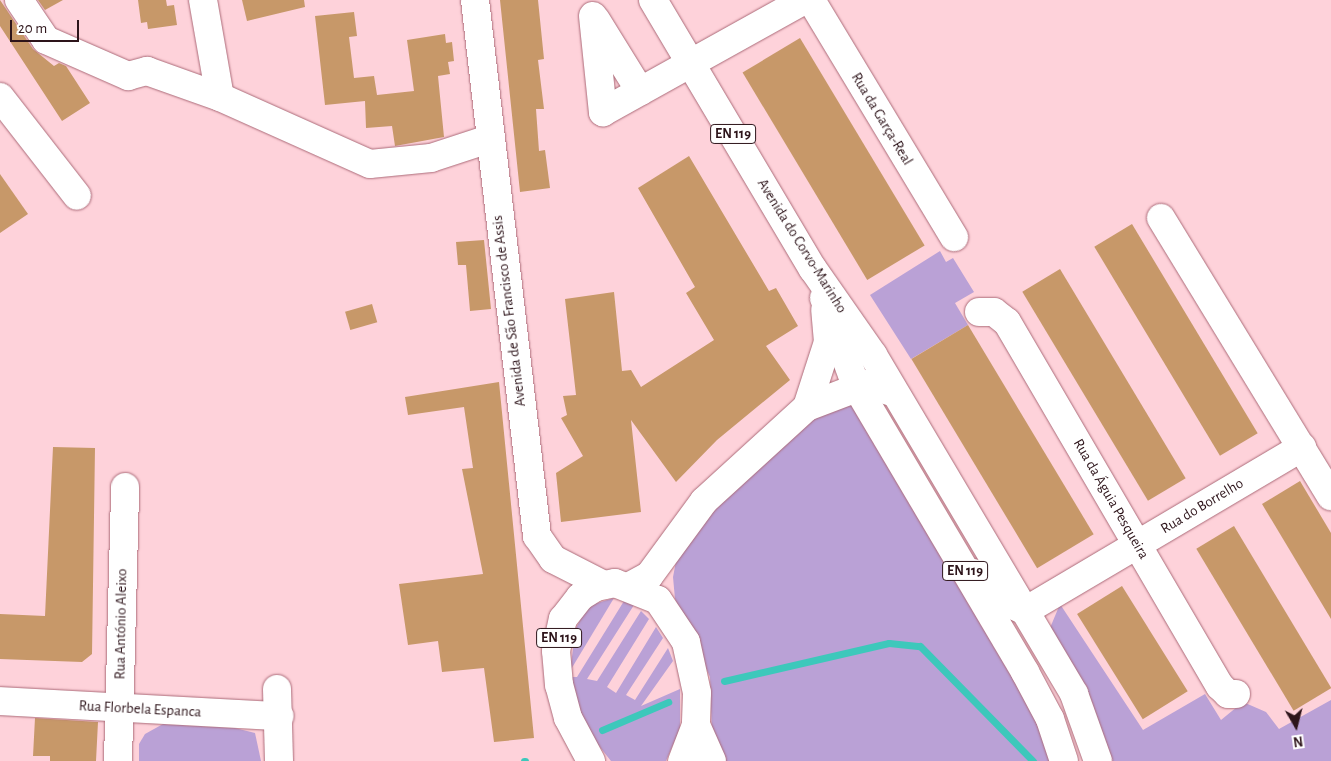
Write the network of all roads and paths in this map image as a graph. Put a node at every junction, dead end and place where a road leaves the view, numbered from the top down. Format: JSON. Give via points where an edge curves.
{"nodes":[{"id":1,"x":19,"y":0,"type":"edge"},
{"id":2,"x":202,"y":0,"type":"edge"},
{"id":3,"x":476,"y":0,"type":"edge"},
{"id":4,"x":653,"y":0,"type":"edge"},
{"id":5,"x":804,"y":0,"type":"edge"},
{"id":6,"x":811,"y":0,"type":"edge"},
{"id":7,"x":588,"y":8,"type":"edge"},
{"id":8,"x":691,"y":63,"type":"junction"},
{"id":9,"x":640,"y":91,"type":"junction"},
{"id":10,"x":0,"y":97,"type":"edge"},
{"id":11,"x":220,"y":97,"type":"junction"},
{"id":12,"x":489,"y":139,"type":"junction"},
{"id":13,"x":77,"y":196,"type":"dead end"},
{"id":14,"x":1161,"y":218,"type":"dead end"},
{"id":15,"x":954,"y":237,"type":"dead end"},
{"id":16,"x":813,"y":269,"type":"junction"},
{"id":17,"x":824,"y":299,"type":"junction"},
{"id":18,"x":979,"y":312,"type":"dead end"},
{"id":19,"x":856,"y":386,"type":"junction"},
{"id":20,"x":895,"y":393,"type":"junction"},
{"id":21,"x":807,"y":408,"type":"junction"},
{"id":22,"x":1302,"y":447,"type":"junction"},
{"id":23,"x":125,"y":487,"type":"dead end"},
{"id":24,"x":1331,"y":496,"type":"edge"},
{"id":25,"x":1138,"y":544,"type":"junction"},
{"id":26,"x":951,"y":548,"type":"junction"},
{"id":27,"x":616,"y":586,"type":"junction"},
{"id":28,"x":1025,"y":611,"type":"junction"},
{"id":29,"x":1014,"y":652,"type":"junction"},
{"id":30,"x":277,"y":689,"type":"dead end"},
{"id":31,"x":1236,"y":694,"type":"dead end"},
{"id":32,"x":0,"y":701,"type":"edge"},
{"id":33,"x":119,"y":708,"type":"junction"},
{"id":34,"x":280,"y":716,"type":"junction"},
{"id":35,"x":696,"y":725,"type":"junction"},
{"id":36,"x":575,"y":733,"type":"junction"},
{"id":37,"x":118,"y":761,"type":"edge"},
{"id":38,"x":279,"y":761,"type":"edge"},
{"id":39,"x":577,"y":761,"type":"edge"},
{"id":40,"x":591,"y":761,"type":"edge"},
{"id":41,"x":682,"y":761,"type":"edge"},
{"id":42,"x":712,"y":761,"type":"edge"},
{"id":43,"x":1064,"y":761,"type":"edge"},
{"id":44,"x":1098,"y":761,"type":"edge"}],
"edges":[{"from":1,"to":11,"type":"street","via":[[46,40],[128,76],[147,71]]},
{"from":2,"to":11,"type":"street"},
{"from":3,"to":12,"type":"street","name":"Avenida de São Francisco de Assis"},
{"from":4,"to":8,"type":"street","name":"Avenida do Corvo-Marinho","number":"EN 119"},
{"from":5,"to":8,"type":"street"},
{"from":6,"to":15,"type":"street","name":"Rua da Garça-Real"},
{"from":7,"to":9,"type":"street"},
{"from":7,"to":9,"type":"street","via":[[603,112]]},
{"from":8,"to":9,"type":"street"},
{"from":8,"to":16,"type":"street","name":"Avenida do Corvo-Marinho","number":"EN 119"},
{"from":10,"to":13,"type":"street"},
{"from":11,"to":12,"type":"street","via":[[370,164],[431,158]]},
{"from":12,"to":27,"type":"street","name":"Avenida de São Francisco de Assis","via":[[537,536],[553,559]]},
{"from":14,"to":22,"type":"street"},
{"from":16,"to":17,"type":"street","number":"EN 119"},
{"from":16,"to":20,"type":"street","name":"Avenida do Corvo-Marinho","number":"EN 119"},
{"from":17,"to":19,"type":"street","number":"EN 119"},
{"from":17,"to":21,"type":"street","via":[[828,342]]},
{"from":18,"to":25,"type":"street","name":"Rua da Águia Pesqueira","via":[[994,312],[1007,322]]},
{"from":19,"to":20,"type":"street","via":[[867,384]]},
{"from":19,"to":21,"type":"street"},
{"from":19,"to":26,"type":"street","number":"EN 119"},
{"from":20,"to":28,"type":"street","name":"Avenida do Corvo-Marinho","number":"EN 119"},
{"from":21,"to":27,"type":"street","via":[[704,501],[648,576]]},
{"from":22,"to":24,"type":"street"},
{"from":22,"to":25,"type":"street","name":"Rua do Borrelho"},
{"from":23,"to":33,"type":"street","name":"Rua António Aleixo"},
{"from":25,"to":28,"type":"street","name":"Rua do Borrelho"},
{"from":25,"to":31,"type":"street","name":"Rua da Águia Pesqueira","via":[[1220,686],[1228,694]]},
{"from":26,"to":28,"type":"street","via":[[992,596]]},
{"from":26,"to":29,"type":"street","number":"EN 119"},
{"from":27,"to":35,"type":"street","name":"Avenida de São Francisco de Assis","via":[[658,600],[686,642],[697,693]]},
{"from":27,"to":36,"type":"street","number":"EN 119","via":[[580,598],[563,619],[556,651],[558,685]]},
{"from":28,"to":29,"type":"street"},
{"from":28,"to":44,"type":"street","number":"EN 119","via":[[1074,694]]},
{"from":29,"to":43,"type":"street","number":"EN 119","via":[[1050,719]]},
{"from":30,"to":34,"type":"street"},
{"from":32,"to":33,"type":"street","name":"Rua Florbela Espanca"},
{"from":33,"to":34,"type":"street","name":"Rua Florbela Espanca"},
{"from":33,"to":37,"type":"street","name":"Rua António Aleixo"},
{"from":34,"to":38,"type":"street"},
{"from":35,"to":41,"type":"street","name":"Avenida de São Francisco de Assis"},
{"from":35,"to":42,"type":"street"},
{"from":36,"to":39,"type":"street","number":"EN 119"},
{"from":36,"to":40,"type":"street","number":"EN 119"}]}
